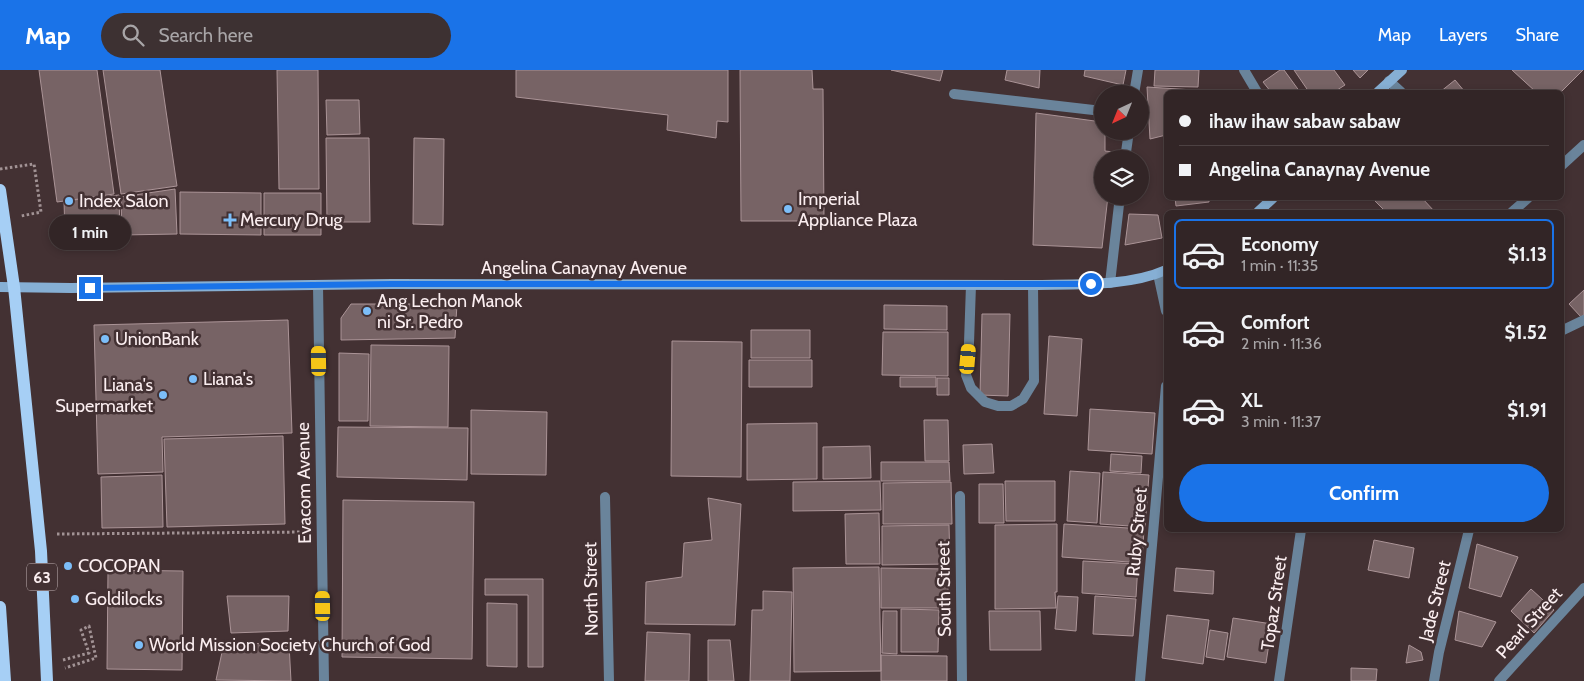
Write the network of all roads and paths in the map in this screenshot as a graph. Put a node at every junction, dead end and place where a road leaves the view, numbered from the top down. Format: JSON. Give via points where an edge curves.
{"nodes":[{"id":1,"x":1138,"y":70,"type":"edge"},
{"id":2,"x":1244,"y":70,"type":"edge"},
{"id":3,"x":1402,"y":70,"type":"edge"},
{"id":4,"x":1389,"y":81,"type":"junction"},
{"id":5,"x":1136,"y":85,"type":"edge"},
{"id":6,"x":1256,"y":90,"type":"edge"},
{"id":7,"x":1380,"y":90,"type":"edge"},
{"id":8,"x":1399,"y":90,"type":"edge"},
{"id":9,"x":954,"y":94,"type":"dead end"},
{"id":10,"x":1094,"y":110,"type":"edge"},
{"id":11,"x":1584,"y":145,"type":"edge"},
{"id":12,"x":1564,"y":163,"type":"edge"},
{"id":13,"x":0,"y":168,"type":"edge"},
{"id":14,"x":0,"y":190,"type":"edge"},
{"id":15,"x":1271,"y":200,"type":"edge"},
{"id":16,"x":1526,"y":200,"type":"edge"},
{"id":17,"x":1119,"y":205,"type":"edge"},
{"id":18,"x":1260,"y":210,"type":"edge"},
{"id":19,"x":1514,"y":210,"type":"edge"},
{"id":20,"x":31,"y":214,"type":"dead end"},
{"id":21,"x":1162,"y":272,"type":"edge"},
{"id":22,"x":1110,"y":283,"type":"junction"},
{"id":23,"x":318,"y":285,"type":"junction"},
{"id":24,"x":971,"y":285,"type":"junction"},
{"id":25,"x":1033,"y":285,"type":"junction"},
{"id":26,"x":14,"y":287,"type":"junction"},
{"id":27,"x":0,"y":288,"type":"edge"},
{"id":28,"x":1164,"y":292,"type":"edge"},
{"id":29,"x":1584,"y":320,"type":"edge"},
{"id":30,"x":1564,"y":330,"type":"edge"},
{"id":31,"x":1164,"y":409,"type":"edge"},
{"id":32,"x":960,"y":496,"type":"dead end"},
{"id":33,"x":604,"y":497,"type":"dead end"},
{"id":34,"x":321,"y":532,"type":"junction"},
{"id":35,"x":1301,"y":532,"type":"edge"},
{"id":36,"x":1469,"y":532,"type":"edge"},
{"id":37,"x":39,"y":534,"type":"junction"},
{"id":38,"x":1584,"y":588,"type":"edge"},
{"id":39,"x":0,"y":607,"type":"edge"},
{"id":40,"x":72,"y":658,"type":"dead end"},
{"id":41,"x":47,"y":677,"type":"edge"},
{"id":42,"x":5,"y":681,"type":"edge"},
{"id":43,"x":324,"y":681,"type":"edge"},
{"id":44,"x":609,"y":681,"type":"edge"},
{"id":45,"x":962,"y":681,"type":"edge"},
{"id":46,"x":1140,"y":681,"type":"edge"},
{"id":47,"x":1278,"y":681,"type":"edge"},
{"id":48,"x":1434,"y":681,"type":"edge"},
{"id":49,"x":1499,"y":681,"type":"edge"}],
"edges":[{"from":1,"to":5,"type":"street"},
{"from":2,"to":6,"type":"street"},
{"from":3,"to":4,"type":"main road"},
{"from":4,"to":7,"type":"main road"},
{"from":4,"to":8,"type":"street"},
{"from":9,"to":10,"type":"street"},
{"from":11,"to":12,"type":"street"},
{"from":13,"to":20,"type":"path","via":[[34,164],[41,212]]},
{"from":14,"to":26,"type":"main road","number":"63"},
{"from":15,"to":18,"type":"main road"},
{"from":16,"to":19,"type":"street"},
{"from":17,"to":22,"type":"street"},
{"from":21,"to":22,"type":"main road","name":"Angelina Canaynay Avenue"},
{"from":21,"to":28,"type":"street"},
{"from":22,"to":25,"type":"main road","name":"Angelina Canaynay Avenue"},
{"from":23,"to":24,"type":"main road","name":"Angelina Canaynay Avenue"},
{"from":23,"to":26,"type":"main road","name":"Angelina Canaynay Avenue"},
{"from":23,"to":34,"type":"street","name":"Evacom Avenue"},
{"from":24,"to":25,"type":"main road","name":"Angelina Canaynay Avenue"},
{"from":24,"to":25,"type":"street","via":[[966,375],[971,388],[986,402],[998,406],[1011,406],[1024,399],[1034,381]]},
{"from":26,"to":27,"type":"main road","name":"Angelina Canaynay Avenue"},
{"from":26,"to":37,"type":"main road","number":"63"},
{"from":29,"to":30,"type":"street"},
{"from":31,"to":46,"type":"street","name":"Ruby Street"},
{"from":32,"to":45,"type":"street","name":"South Street"},
{"from":33,"to":44,"type":"street","name":"North Street"},
{"from":34,"to":37,"type":"path"},
{"from":34,"to":43,"type":"street","name":"Evacom Avenue"},
{"from":35,"to":47,"type":"street","name":"Topaz Street"},
{"from":36,"to":48,"type":"street","name":"Jade Street"},
{"from":37,"to":41,"type":"main road","number":"63"},
{"from":38,"to":49,"type":"street","name":"Pearl Street"},
{"from":39,"to":42,"type":"main road"},
{"from":40,"to":41,"type":"path","via":[[89,653],[81,630],[89,626],[96,658]]}]}
